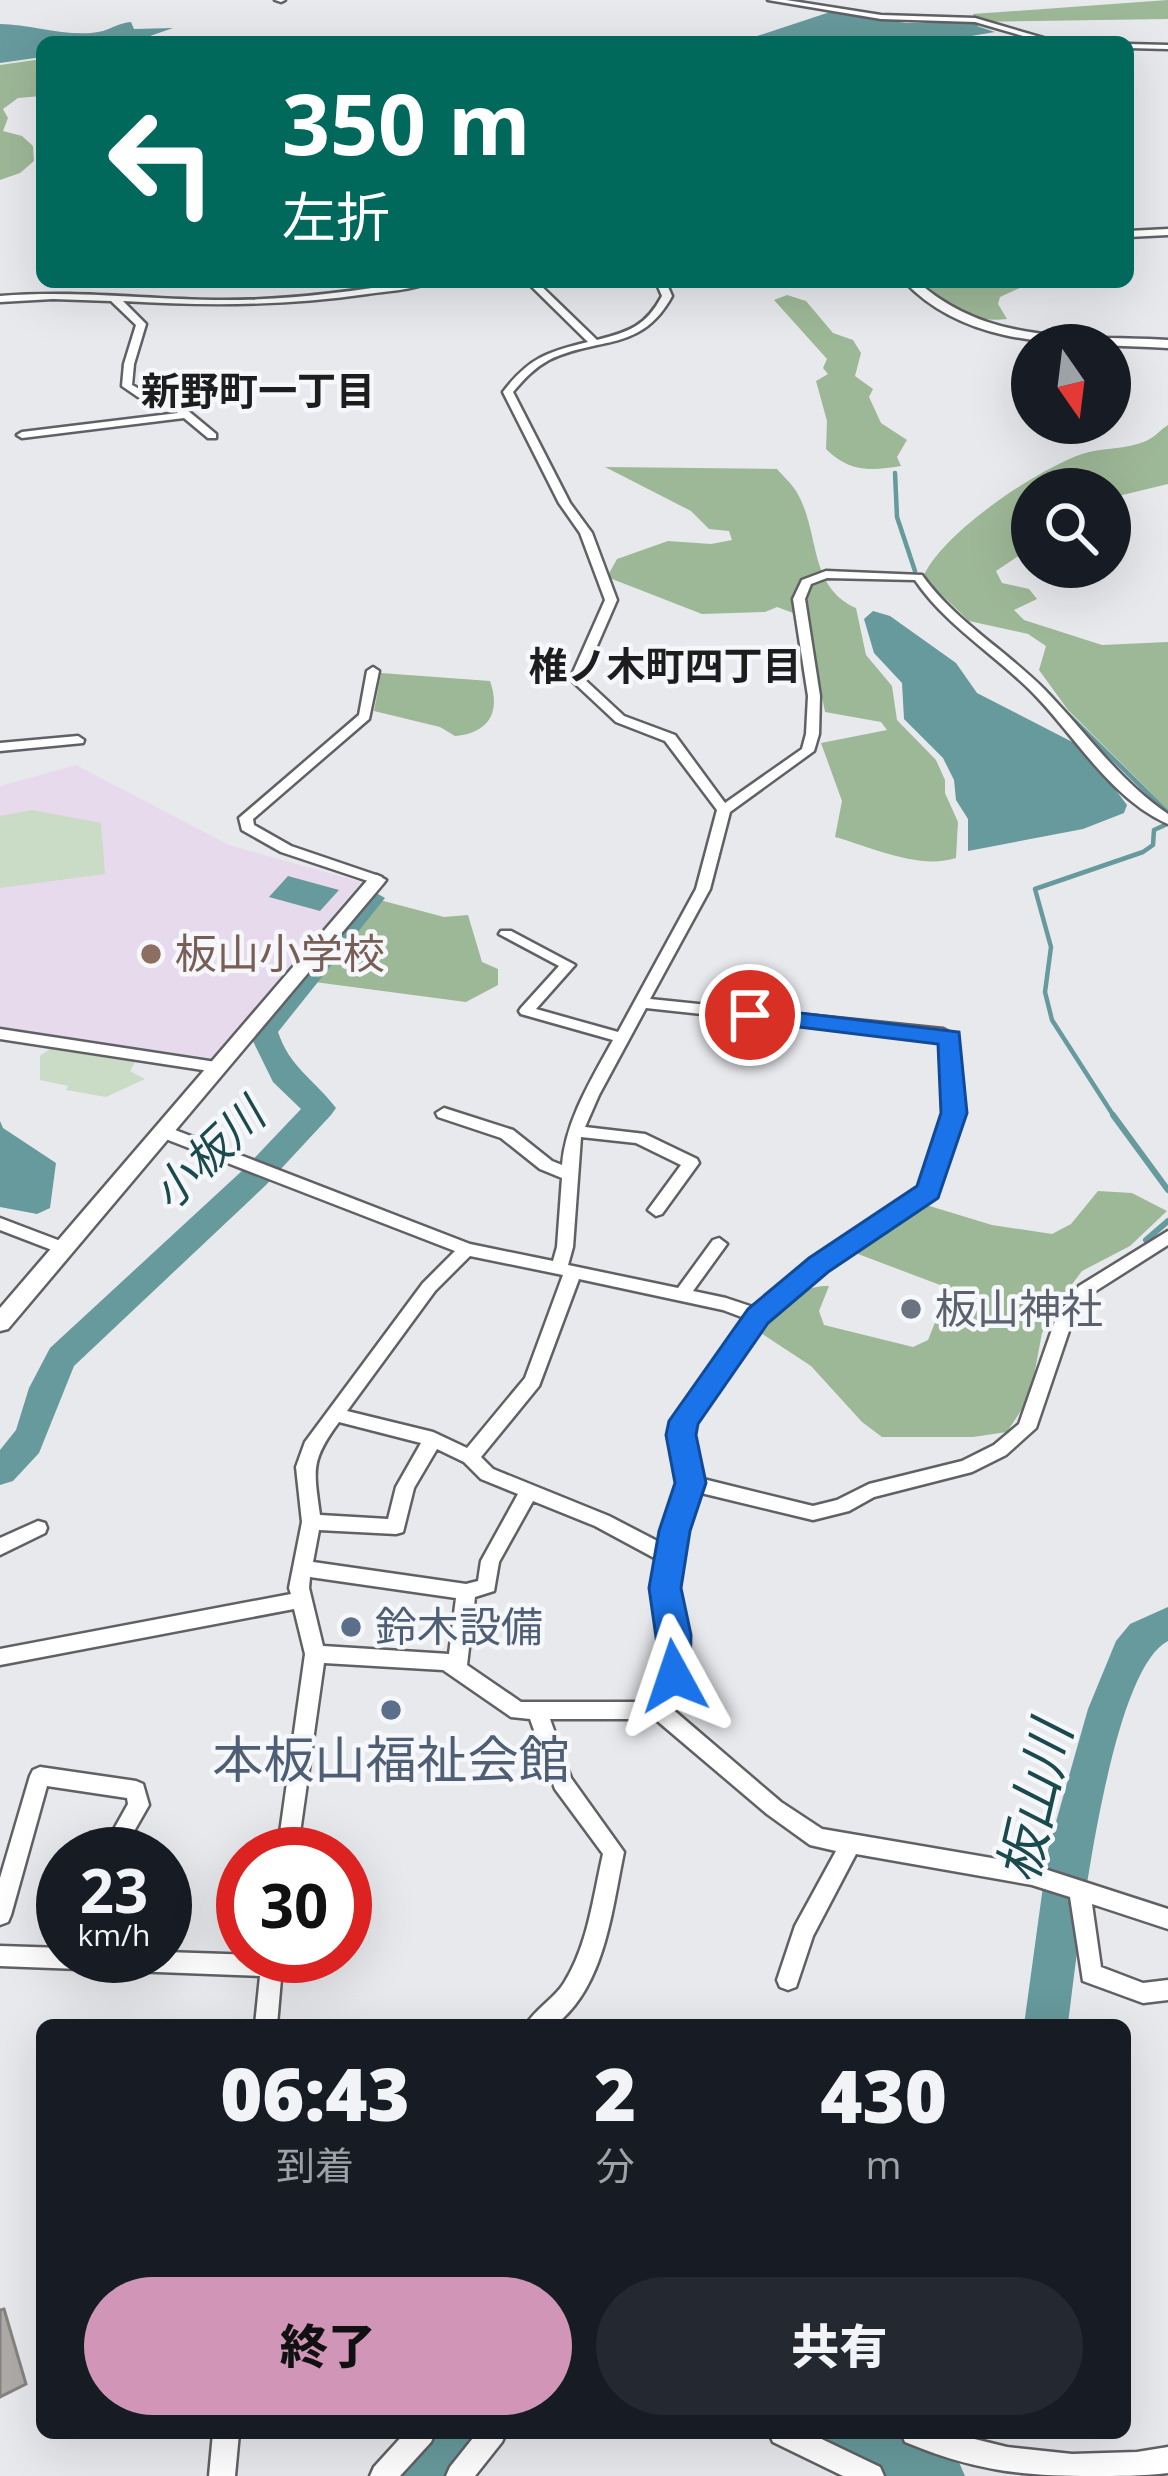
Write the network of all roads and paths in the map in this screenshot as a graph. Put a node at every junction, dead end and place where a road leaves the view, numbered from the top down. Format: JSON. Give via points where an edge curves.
{"nodes":[{"id":1,"x":772,"y":0,"type":"edge"},
{"id":2,"x":1032,"y":36,"type":"edge"},
{"id":3,"x":1134,"y":46,"type":"edge"},
{"id":4,"x":1168,"y":47,"type":"edge"},
{"id":5,"x":1168,"y":232,"type":"edge"},
{"id":6,"x":1134,"y":234,"type":"edge"},
{"id":7,"x":390,"y":288,"type":"edge"},
{"id":8,"x":538,"y":288,"type":"edge"},
{"id":9,"x":665,"y":288,"type":"edge"},
{"id":10,"x":917,"y":288,"type":"edge"},
{"id":11,"x":115,"y":298,"type":"junction"},
{"id":12,"x":0,"y":299,"type":"edge"},
{"id":13,"x":595,"y":344,"type":"junction"},
{"id":14,"x":1168,"y":344,"type":"edge"},
{"id":15,"x":185,"y":415,"type":"junction"},
{"id":16,"x":22,"y":435,"type":"dead end"},
{"id":17,"x":212,"y":436,"type":"dead end"},
{"id":18,"x":373,"y":670,"type":"dead end"},
{"id":19,"x":78,"y":740,"type":"dead end"},
{"id":20,"x":0,"y":747,"type":"edge"},
{"id":21,"x":724,"y":810,"type":"junction"},
{"id":22,"x":1168,"y":820,"type":"edge"},
{"id":23,"x":377,"y":880,"type":"joint"},
{"id":24,"x":506,"y":934,"type":"dead end"},
{"id":25,"x":642,"y":1003,"type":"junction"},
{"id":26,"x":0,"y":1034,"type":"edge"},
{"id":27,"x":622,"y":1038,"type":"junction"},
{"id":28,"x":216,"y":1067,"type":"junction"},
{"id":29,"x":444,"y":1113,"type":"dead end"},
{"id":30,"x":576,"y":1131,"type":"junction"},
{"id":31,"x":164,"y":1132,"type":"junction"},
{"id":32,"x":568,"y":1174,"type":"junction"},
{"id":33,"x":656,"y":1210,"type":"dead end"},
{"id":34,"x":0,"y":1224,"type":"edge"},
{"id":35,"x":1168,"y":1237,"type":"edge"},
{"id":36,"x":718,"y":1244,"type":"dead end"},
{"id":37,"x":65,"y":1249,"type":"junction"},
{"id":38,"x":467,"y":1249,"type":"junction"},
{"id":39,"x":566,"y":1270,"type":"junction"},
{"id":40,"x":682,"y":1294,"type":"junction"},
{"id":41,"x":758,"y":1316,"type":"junction"},
{"id":42,"x":0,"y":1324,"type":"edge"},
{"id":43,"x":337,"y":1415,"type":"junction"},
{"id":44,"x":433,"y":1439,"type":"junction"},
{"id":45,"x":470,"y":1457,"type":"junction"},
{"id":46,"x":691,"y":1483,"type":"junction"},
{"id":47,"x":529,"y":1492,"type":"junction"},
{"id":48,"x":311,"y":1522,"type":"junction"},
{"id":49,"x":38,"y":1528,"type":"dead end"},
{"id":50,"x":0,"y":1547,"type":"edge"},
{"id":51,"x":670,"y":1557,"type":"junction"},
{"id":52,"x":304,"y":1570,"type":"junction"},
{"id":53,"x":466,"y":1592,"type":"junction"},
{"id":54,"x":300,"y":1600,"type":"junction"},
{"id":55,"x":315,"y":1654,"type":"junction"},
{"id":56,"x":0,"y":1657,"type":"edge"},
{"id":57,"x":457,"y":1666,"type":"junction"},
{"id":58,"x":659,"y":1710,"type":"junction"},
{"id":59,"x":537,"y":1712,"type":"junction"},
{"id":60,"x":126,"y":1827,"type":"edge"},
{"id":61,"x":291,"y":1827,"type":"edge"},
{"id":62,"x":850,"y":1845,"type":"junction"},
{"id":63,"x":1078,"y":1890,"type":"junction"},
{"id":64,"x":0,"y":1915,"type":"edge"},
{"id":65,"x":1168,"y":1919,"type":"edge"},
{"id":66,"x":0,"y":1956,"type":"edge"},
{"id":67,"x":36,"y":1956,"type":"edge"},
{"id":68,"x":788,"y":1980,"type":"dead end"},
{"id":69,"x":271,"y":1983,"type":"edge"},
{"id":70,"x":1168,"y":1990,"type":"edge"},
{"id":71,"x":267,"y":2019,"type":"edge"},
{"id":72,"x":545,"y":2019,"type":"edge"},
{"id":73,"x":225,"y":2439,"type":"edge"},
{"id":74,"x":416,"y":2439,"type":"edge"},
{"id":75,"x":488,"y":2439,"type":"edge"},
{"id":76,"x":794,"y":2439,"type":"edge"},
{"id":77,"x":930,"y":2439,"type":"edge"},
{"id":78,"x":1168,"y":2461,"type":"edge"},
{"id":79,"x":222,"y":2476,"type":"edge"},
{"id":80,"x":382,"y":2476,"type":"edge"},
{"id":81,"x":458,"y":2476,"type":"edge"},
{"id":82,"x":871,"y":2476,"type":"edge"}],
"edges":[{"from":1,"to":2,"type":"street","via":[[881,17],[975,20]]},
{"from":3,"to":4,"type":"street"},
{"from":5,"to":6,"type":"street"},
{"from":7,"to":11,"type":"street","via":[[317,300]]},
{"from":8,"to":13,"type":"street"},
{"from":9,"to":13,"type":"street","via":[[652,322]]},
{"from":10,"to":14,"type":"street","via":[[943,312],[1005,332]]},
{"from":11,"to":12,"type":"street"},
{"from":11,"to":15,"type":"street","via":[[141,324],[128,386],[165,398]]},
{"from":13,"to":21,"type":"street","via":[[537,359],[508,392],[578,518],[611,600],[576,679],[620,719],[670,738]]},
{"from":15,"to":16,"type":"street"},
{"from":15,"to":17,"type":"street"},
{"from":18,"to":23,"type":"street","via":[[365,716],[247,818],[266,839]]},
{"from":19,"to":20,"type":"street"},
{"from":21,"to":22,"type":"street","via":[[808,751],[815,711],[799,599],[806,582],[826,574],[918,577],[1042,694],[1139,803]]},
{"from":21,"to":25,"type":"street","via":[[703,889]]},
{"from":23,"to":28,"type":"street"},
{"from":24,"to":27,"type":"street","via":[[568,964],[526,1011]]},
{"from":25,"to":27,"type":"street"},
{"from":25,"to":41,"type":"street","via":[[950,1037],[954,1113],[928,1191]]},
{"from":26,"to":28,"type":"street"},
{"from":27,"to":30,"type":"street"},
{"from":28,"to":31,"type":"street"},
{"from":29,"to":32,"type":"street","via":[[507,1134]]},
{"from":30,"to":32,"type":"street"},
{"from":30,"to":33,"type":"street","via":[[639,1138],[692,1163]]},
{"from":31,"to":37,"type":"street"},
{"from":31,"to":38,"type":"street"},
{"from":32,"to":39,"type":"street"},
{"from":34,"to":37,"type":"street"},
{"from":35,"to":46,"type":"street","via":[[1085,1290],[1064,1321],[1027,1428],[1000,1450],[813,1513]]},
{"from":36,"to":40,"type":"street"},
{"from":37,"to":42,"type":"street"},
{"from":38,"to":39,"type":"street"},
{"from":38,"to":43,"type":"street","via":[[429,1287]]},
{"from":39,"to":40,"type":"street"},
{"from":39,"to":45,"type":"street","via":[[532,1381]]},
{"from":40,"to":41,"type":"street"},
{"from":41,"to":46,"type":"street","via":[[683,1421]]},
{"from":43,"to":44,"type":"street"},
{"from":43,"to":48,"type":"street","via":[[304,1467]]},
{"from":44,"to":45,"type":"street"},
{"from":44,"to":48,"type":"street","via":[[405,1486],[396,1527]]},
{"from":45,"to":47,"type":"street"},
{"from":46,"to":51,"type":"street"},
{"from":47,"to":51,"type":"street"},
{"from":47,"to":53,"type":"street","via":[[490,1561],[487,1586]]},
{"from":48,"to":52,"type":"street"},
{"from":49,"to":50,"type":"street"},
{"from":51,"to":58,"type":"street","via":[[665,1606],[677,1655]]},
{"from":52,"to":53,"type":"street"},
{"from":52,"to":54,"type":"street"},
{"from":53,"to":57,"type":"street"},
{"from":54,"to":55,"type":"street"},
{"from":54,"to":56,"type":"street"},
{"from":55,"to":57,"type":"street"},
{"from":55,"to":61,"type":"street"},
{"from":57,"to":59,"type":"street","via":[[509,1706]]},
{"from":58,"to":59,"type":"street"},
{"from":58,"to":62,"type":"street","via":[[795,1826]]},
{"from":59,"to":72,"type":"street","via":[[562,1783],[614,1852],[585,1966]]},
{"from":60,"to":64,"type":"street","via":[[139,1805],[136,1790],[40,1776]]},
{"from":62,"to":63,"type":"street"},
{"from":62,"to":68,"type":"street"},
{"from":63,"to":65,"type":"street"},
{"from":63,"to":70,"type":"street","via":[[1090,1974],[1143,1994]]},
{"from":66,"to":67,"type":"street"},
{"from":69,"to":71,"type":"street"},
{"from":73,"to":79,"type":"street"},
{"from":74,"to":80,"type":"street"},
{"from":75,"to":81,"type":"street"},
{"from":76,"to":82,"type":"street"},
{"from":77,"to":78,"type":"street","via":[[964,2452],[1118,2470]]}]}
